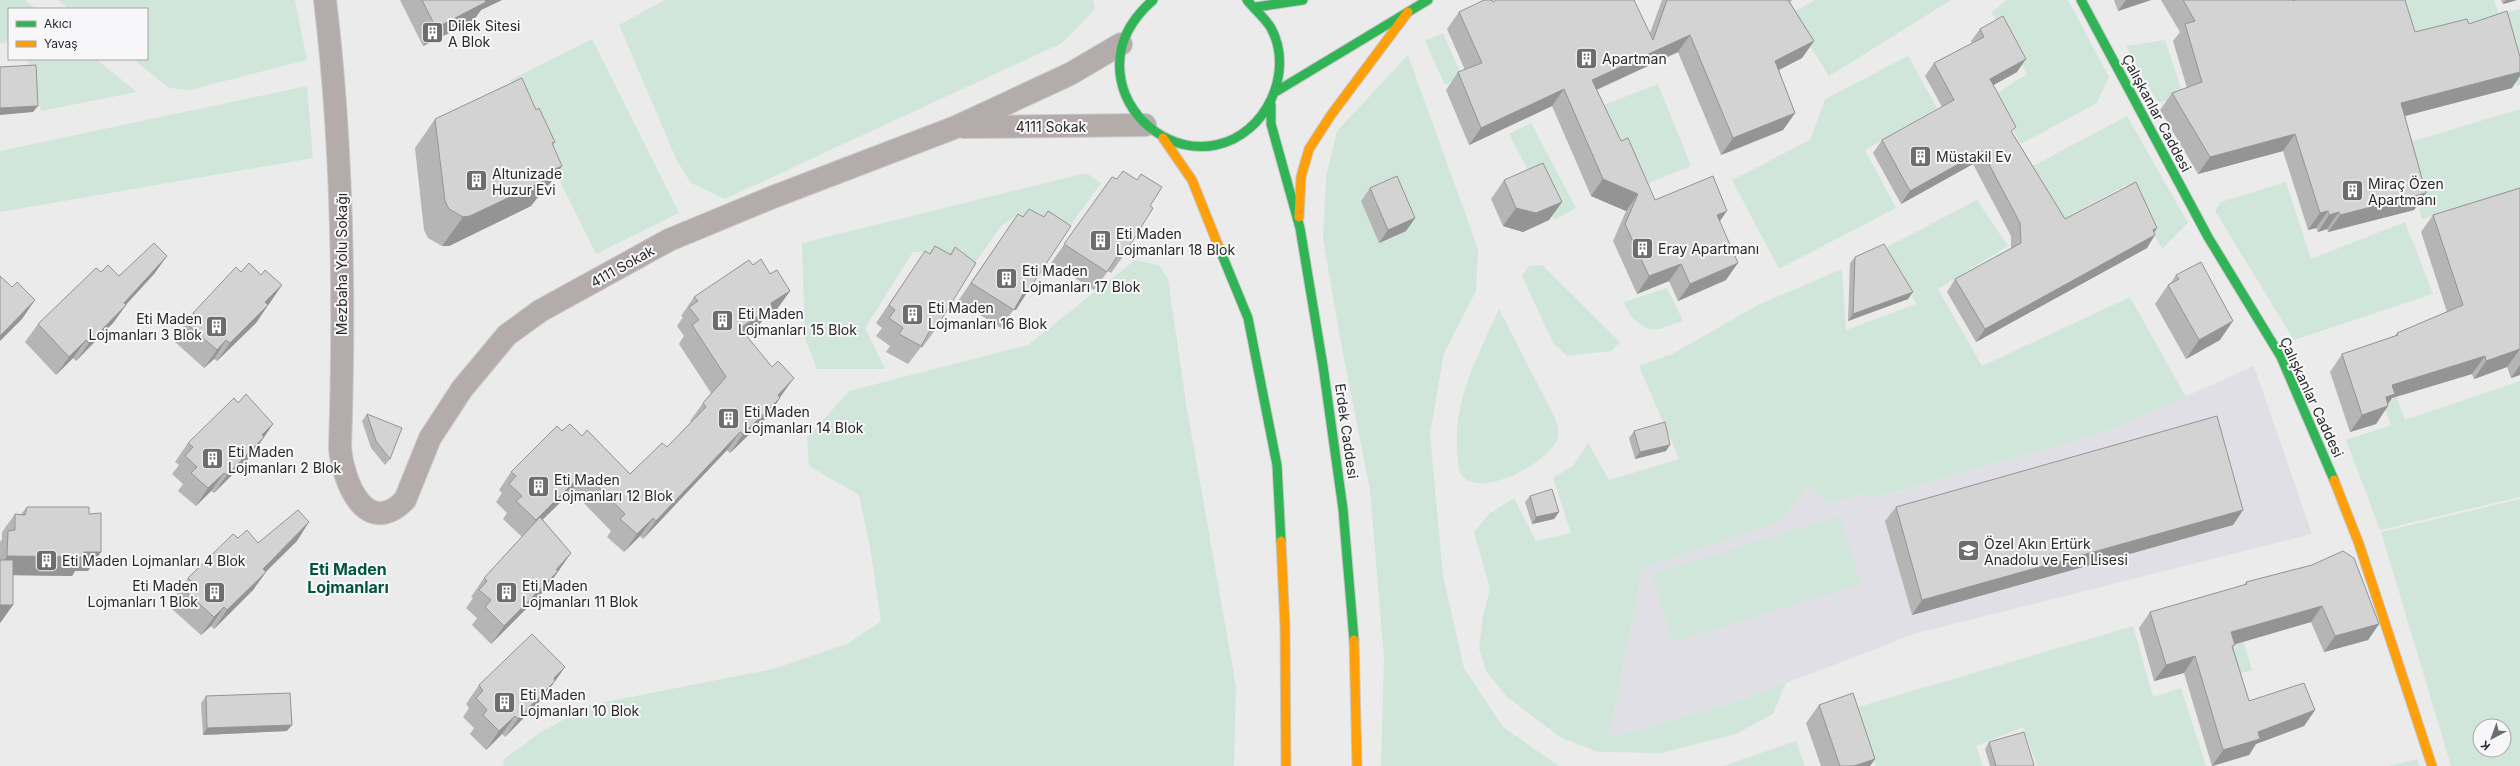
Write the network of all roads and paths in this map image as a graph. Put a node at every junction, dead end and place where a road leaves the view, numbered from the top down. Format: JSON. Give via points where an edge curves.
{"nodes":[{"id":1,"x":325,"y":0,"type":"edge"},
{"id":2,"x":1153,"y":0,"type":"edge"},
{"id":3,"x":1247,"y":0,"type":"edge"},
{"id":4,"x":1303,"y":0,"type":"edge"},
{"id":5,"x":1428,"y":0,"type":"edge"},
{"id":6,"x":2081,"y":0,"type":"edge"},
{"id":7,"x":1256,"y":7,"type":"junction"},
{"id":8,"x":1130,"y":8,"type":"dead end"},
{"id":9,"x":1408,"y":12,"type":"junction"},
{"id":10,"x":1130,"y":23,"type":"junction"},
{"id":11,"x":1121,"y":44,"type":"junction"},
{"id":12,"x":1277,"y":91,"type":"junction"},
{"id":13,"x":1271,"y":105,"type":"junction"},
{"id":14,"x":1144,"y":125,"type":"junction"},
{"id":15,"x":956,"y":126,"type":"junction"},
{"id":16,"x":1163,"y":138,"type":"junction"},
{"id":17,"x":1300,"y":228,"type":"junction"},
{"id":18,"x":377,"y":514,"type":"joint"},
{"id":19,"x":1286,"y":766,"type":"edge"},
{"id":20,"x":1357,"y":766,"type":"edge"},
{"id":21,"x":2432,"y":766,"type":"edge"}],
"edges":[{"from":1,"to":18,"type":"street","name":"Mezbaha Yolu Sokağı","via":[[340,160],[340,448],[343,467],[352,490],[369,512]]},
{"from":2,"to":10,"type":"main road","via":[[1142,8]]},
{"from":3,"to":7,"type":"main road"},
{"from":4,"to":7,"type":"main road"},
{"from":5,"to":9,"type":"main road"},
{"from":6,"to":21,"type":"main road","name":"Çalışkanlar Caddesi","via":[[2208,237],[2281,357],[2320,445],[2358,544]]},
{"from":7,"to":12,"type":"main road","via":[[1268,21],[1276,38],[1281,73]]},
{"from":8,"to":10,"type":"main road"},
{"from":9,"to":12,"type":"main road"},
{"from":9,"to":17,"type":"main road","via":[[1331,114],[1309,149],[1301,177]]},
{"from":10,"to":11,"type":"main road"},
{"from":11,"to":14,"type":"main road","via":[[1118,65],[1121,88],[1131,108]]},
{"from":11,"to":15,"type":"street","name":"4111 Sokak","via":[[1070,74]]},
{"from":12,"to":13,"type":"main road"},
{"from":13,"to":16,"type":"main road","via":[[1259,122],[1224,144],[1203,147],[1182,145]]},
{"from":13,"to":17,"type":"main road","name":"Erdek Caddesi","via":[[1272,124]]},
{"from":14,"to":15,"type":"street","name":"4111 Sokak"},
{"from":14,"to":16,"type":"main road"},
{"from":15,"to":18,"type":"street","name":"4111 Sokak","via":[[669,240],[540,311],[507,335],[462,389],[430,438],[405,500],[397,508]]},
{"from":16,"to":19,"type":"main road","via":[[1192,180],[1248,318],[1277,465],[1285,627]]},
{"from":17,"to":20,"type":"main road","name":"Erdek Caddesi","via":[[1324,366],[1343,509],[1355,650]]}]}
